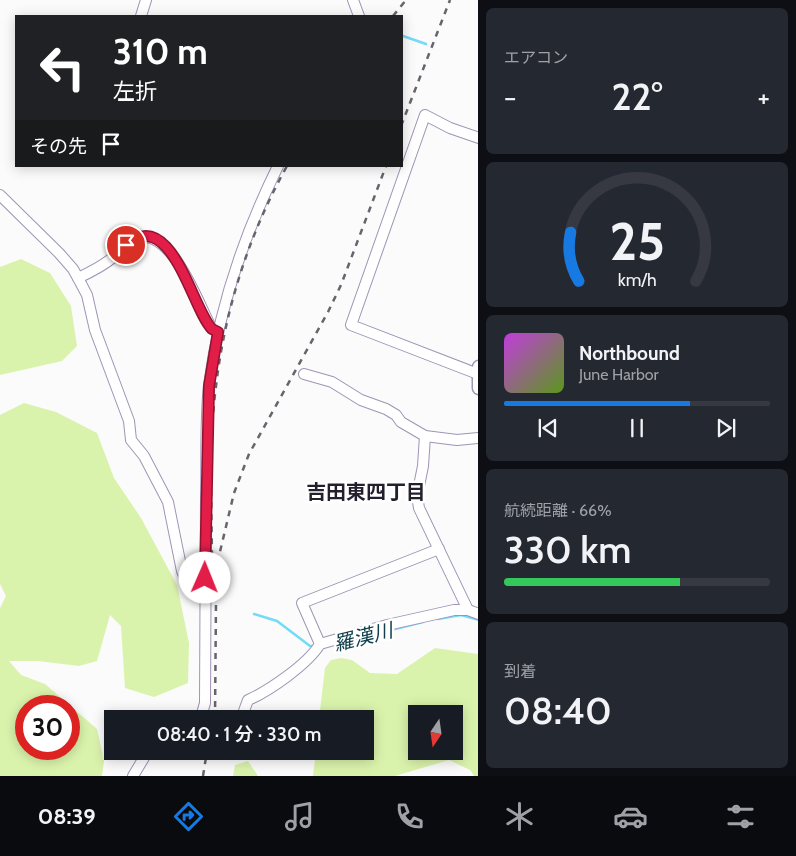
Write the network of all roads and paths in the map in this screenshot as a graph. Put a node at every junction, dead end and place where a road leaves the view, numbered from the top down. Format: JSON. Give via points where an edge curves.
{"nodes":[{"id":1,"x":146,"y":0,"type":"edge"},
{"id":2,"x":353,"y":0,"type":"edge"},
{"id":3,"x":140,"y":15,"type":"edge"},
{"id":4,"x":359,"y":15,"type":"edge"},
{"id":5,"x":478,"y":138,"type":"edge"},
{"id":6,"x":278,"y":167,"type":"edge"},
{"id":7,"x":0,"y":195,"type":"edge"},
{"id":8,"x":78,"y":278,"type":"junction"},
{"id":9,"x":218,"y":332,"type":"junction"},
{"id":10,"x":478,"y":371,"type":"edge"},
{"id":11,"x":304,"y":374,"type":"dead end"},
{"id":12,"x":478,"y":388,"type":"edge"},
{"id":13,"x":425,"y":436,"type":"junction"},
{"id":14,"x":478,"y":438,"type":"edge"},
{"id":15,"x":439,"y":549,"type":"junction"},
{"id":16,"x":205,"y":597,"type":"junction"},
{"id":17,"x":468,"y":610,"type":"junction"},
{"id":18,"x":478,"y":614,"type":"edge"},
{"id":19,"x":320,"y":644,"type":"junction"},
{"id":20,"x":205,"y":710,"type":"edge"},
{"id":21,"x":244,"y":710,"type":"edge"},
{"id":22,"x":143,"y":760,"type":"edge"},
{"id":23,"x":133,"y":776,"type":"edge"}],
"edges":[{"from":1,"to":3,"type":"street"},
{"from":2,"to":4,"type":"street"},
{"from":5,"to":10,"type":"street","via":[[425,115],[351,325]]},
{"from":6,"to":9,"type":"street","via":[[260,202],[235,268]]},
{"from":7,"to":8,"type":"street","via":[[59,253]]},
{"from":8,"to":9,"type":"street","via":[[115,256],[133,240],[141,237],[157,241],[179,264],[212,328]]},
{"from":8,"to":16,"type":"street","via":[[87,295],[95,330],[129,420],[131,440],[144,456],[168,502],[182,571],[190,589]]},
{"from":9,"to":16,"type":"street","via":[[209,386]]},
{"from":10,"to":12,"type":"main road"},
{"from":11,"to":13,"type":"street","via":[[332,382],[361,400],[386,409]]},
{"from":13,"to":14,"type":"street","via":[[458,440]]},
{"from":13,"to":15,"type":"street","via":[[417,496],[419,508]]},
{"from":15,"to":17,"type":"street"},
{"from":15,"to":19,"type":"street","via":[[302,603]]},
{"from":16,"to":20,"type":"street"},
{"from":17,"to":18,"type":"street"},
{"from":17,"to":19,"type":"street","via":[[454,610],[388,625]]},
{"from":19,"to":21,"type":"street","via":[[289,674],[248,700]]},
{"from":22,"to":23,"type":"street"}]}
